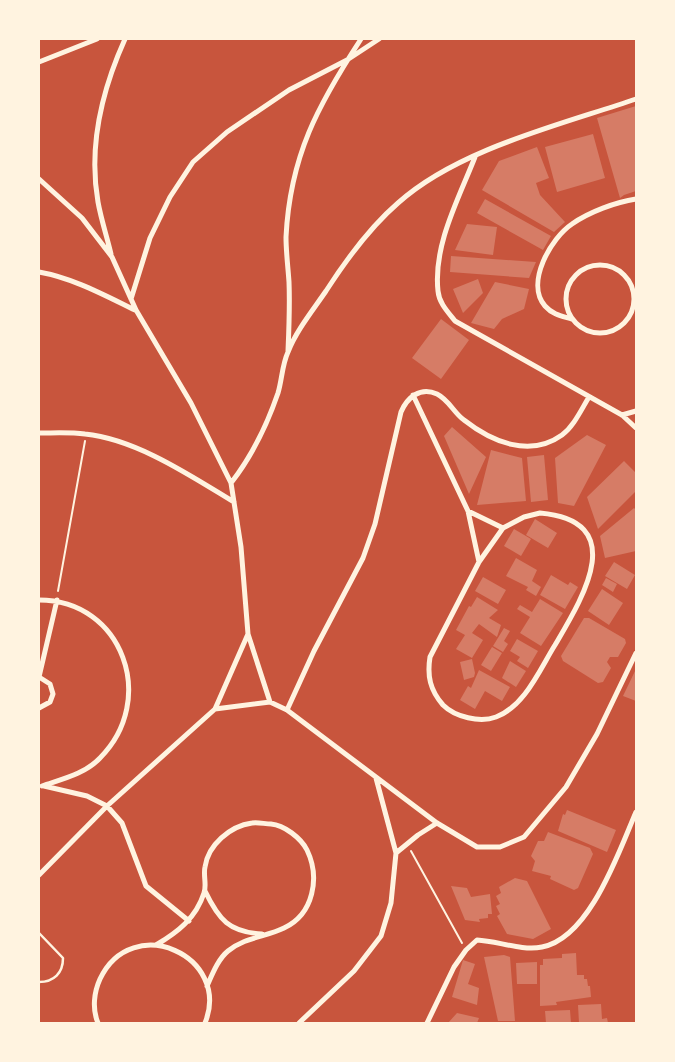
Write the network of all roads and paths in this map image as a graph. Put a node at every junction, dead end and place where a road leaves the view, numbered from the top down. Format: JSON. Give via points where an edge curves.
{"nodes":[{"id":1,"x":97,"y":39,"type":"edge"},
{"id":2,"x":125,"y":39,"type":"edge"},
{"id":3,"x":361,"y":39,"type":"edge"},
{"id":4,"x":379,"y":39,"type":"edge"},
{"id":5,"x":347,"y":60,"type":"junction"},
{"id":6,"x":39,"y":62,"type":"edge"},
{"id":7,"x":636,"y":100,"type":"edge"},
{"id":8,"x":475,"y":157,"type":"junction"},
{"id":9,"x":39,"y":179,"type":"edge"},
{"id":10,"x":636,"y":199,"type":"edge"},
{"id":11,"x":112,"y":257,"type":"junction"},
{"id":12,"x":39,"y":272,"type":"edge"},
{"id":13,"x":131,"y":299,"type":"junction"},
{"id":14,"x":136,"y":310,"type":"junction"},
{"id":15,"x":572,"y":319,"type":"junction"},
{"id":16,"x":288,"y":352,"type":"junction"},
{"id":17,"x":413,"y":395,"type":"junction"},
{"id":18,"x":589,"y":398,"type":"junction"},
{"id":19,"x":636,"y":411,"type":"edge"},
{"id":20,"x":622,"y":415,"type":"junction"},
{"id":21,"x":636,"y":428,"type":"edge"},
{"id":22,"x":39,"y":433,"type":"edge"},
{"id":23,"x":86,"y":434,"type":"junction"},
{"id":24,"x":231,"y":483,"type":"junction"},
{"id":25,"x":234,"y":502,"type":"junction"},
{"id":26,"x":468,"y":511,"type":"junction"},
{"id":27,"x":503,"y":528,"type":"junction"},
{"id":28,"x":479,"y":562,"type":"junction"},
{"id":29,"x":39,"y":600,"type":"edge"},
{"id":30,"x":57,"y":600,"type":"junction"},
{"id":31,"x":248,"y":634,"type":"junction"},
{"id":32,"x":636,"y":653,"type":"edge"},
{"id":33,"x":39,"y":677,"type":"edge"},
{"id":34,"x":270,"y":702,"type":"junction"},
{"id":35,"x":39,"y":708,"type":"edge"},
{"id":36,"x":215,"y":709,"type":"junction"},
{"id":37,"x":287,"y":710,"type":"junction"},
{"id":38,"x":376,"y":778,"type":"junction"},
{"id":39,"x":40,"y":785,"type":"edge"},
{"id":40,"x":107,"y":806,"type":"junction"},
{"id":41,"x":636,"y":812,"type":"edge"},
{"id":42,"x":437,"y":823,"type":"junction"},
{"id":43,"x":407,"y":844,"type":"junction"},
{"id":44,"x":396,"y":853,"type":"junction"},
{"id":45,"x":39,"y":875,"type":"edge"},
{"id":46,"x":205,"y":891,"type":"junction"},
{"id":47,"x":188,"y":921,"type":"junction"},
{"id":48,"x":39,"y":933,"type":"edge"},
{"id":49,"x":265,"y":934,"type":"junction"},
{"id":50,"x":156,"y":944,"type":"junction"},
{"id":51,"x":466,"y":950,"type":"junction"},
{"id":52,"x":39,"y":982,"type":"edge"},
{"id":53,"x":207,"y":986,"type":"junction"},
{"id":54,"x":98,"y":1023,"type":"edge"},
{"id":55,"x":205,"y":1023,"type":"edge"},
{"id":56,"x":299,"y":1023,"type":"edge"},
{"id":57,"x":427,"y":1023,"type":"edge"}],
"edges":[{"from":1,"to":6,"type":"street"},
{"from":2,"to":11,"type":"street","via":[[104,95],[95,153],[98,202]]},
{"from":3,"to":5,"type":"street"},
{"from":4,"to":5,"type":"street"},
{"from":5,"to":13,"type":"street","via":[[289,90],[227,132],[192,162],[150,238]]},
{"from":5,"to":16,"type":"street","via":[[316,113],[296,164],[286,238]]},
{"from":7,"to":8,"type":"street","via":[[566,122]]},
{"from":8,"to":16,"type":"street","via":[[449,168],[398,202],[368,233],[337,273]]},
{"from":8,"to":18,"type":"street","via":[[443,242],[438,292],[444,308],[455,321]]},
{"from":9,"to":11,"type":"street","via":[[82,218]]},
{"from":10,"to":15,"type":"street","via":[[610,206],[573,223],[554,240],[541,265],[540,298],[556,315]]},
{"from":11,"to":13,"type":"street"},
{"from":12,"to":14,"type":"street","via":[[54,274]]},
{"from":13,"to":14,"type":"street"},
{"from":14,"to":24,"type":"street","via":[[191,403]]},
{"from":15,"to":15,"type":"street","via":[[591,332],[609,332],[619,328],[630,316],[634,305],[633,289],[627,278],[614,268],[603,266],[581,272],[571,283],[567,294]]},
{"from":16,"to":24,"type":"street","via":[[278,392],[266,421],[247,462]]},
{"from":17,"to":18,"type":"street","via":[[425,391],[436,394],[447,401],[463,420],[487,435],[522,447],[540,445],[563,435]]},
{"from":17,"to":26,"type":"street"},
{"from":17,"to":37,"type":"street","via":[[401,412],[375,524],[363,558]]},
{"from":18,"to":20,"type":"street"},
{"from":19,"to":20,"type":"street"},
{"from":20,"to":21,"type":"street"},
{"from":22,"to":23,"type":"street"},
{"from":23,"to":25,"type":"street","via":[[132,447],[177,468]]},
{"from":23,"to":30,"type":"path"},
{"from":24,"to":25,"type":"street"},
{"from":25,"to":31,"type":"street"},
{"from":26,"to":27,"type":"street"},
{"from":26,"to":28,"type":"street"},
{"from":27,"to":28,"type":"street"},
{"from":27,"to":28,"type":"street","via":[[540,512],[565,516],[575,521],[591,544],[593,563],[579,604],[529,687],[511,708],[495,717],[476,719],[460,716],[447,708],[433,694],[427,673],[430,656]]},
{"from":29,"to":30,"type":"street"},
{"from":30,"to":33,"type":"street"},
{"from":30,"to":39,"type":"street","via":[[83,610],[106,628],[121,652],[129,680],[128,709],[118,736],[100,759],[76,775]]},
{"from":31,"to":34,"type":"street"},
{"from":31,"to":36,"type":"street"},
{"from":32,"to":42,"type":"street","via":[[597,734],[566,787],[524,838],[500,847],[477,847]]},
{"from":33,"to":35,"type":"street","via":[[50,684],[53,694],[46,706]]},
{"from":34,"to":36,"type":"street"},
{"from":34,"to":37,"type":"street"},
{"from":36,"to":40,"type":"street"},
{"from":37,"to":38,"type":"street"},
{"from":38,"to":42,"type":"street"},
{"from":38,"to":44,"type":"street"},
{"from":39,"to":40,"type":"street","via":[[87,796]]},
{"from":40,"to":45,"type":"street"},
{"from":40,"to":47,"type":"street","via":[[122,823],[146,886]]},
{"from":41,"to":51,"type":"street","via":[[601,890],[578,925],[562,939],[542,947],[477,940]]},
{"from":42,"to":43,"type":"street"},
{"from":43,"to":44,"type":"street"},
{"from":43,"to":51,"type":"path"},
{"from":44,"to":56,"type":"street","via":[[391,903],[381,936],[354,971]]},
{"from":46,"to":47,"type":"street"},
{"from":46,"to":49,"type":"street","via":[[216,913],[230,926],[247,933]]},
{"from":46,"to":49,"type":"street","via":[[205,867],[210,853],[221,838],[234,829],[252,823],[276,825],[292,834],[305,847],[314,867],[312,895],[308,906],[295,921]]},
{"from":47,"to":50,"type":"street","via":[[175,934]]},
{"from":48,"to":52,"type":"lane","via":[[63,958],[63,967],[47,982]]},
{"from":49,"to":53,"type":"street","via":[[240,942],[226,952]]},
{"from":50,"to":53,"type":"street","via":[[187,956]]},
{"from":50,"to":54,"type":"street","via":[[136,946],[117,956],[105,968],[94,998]]},
{"from":51,"to":57,"type":"street","via":[[444,985]]},
{"from":53,"to":55,"type":"street","via":[[209,1002]]}]}
